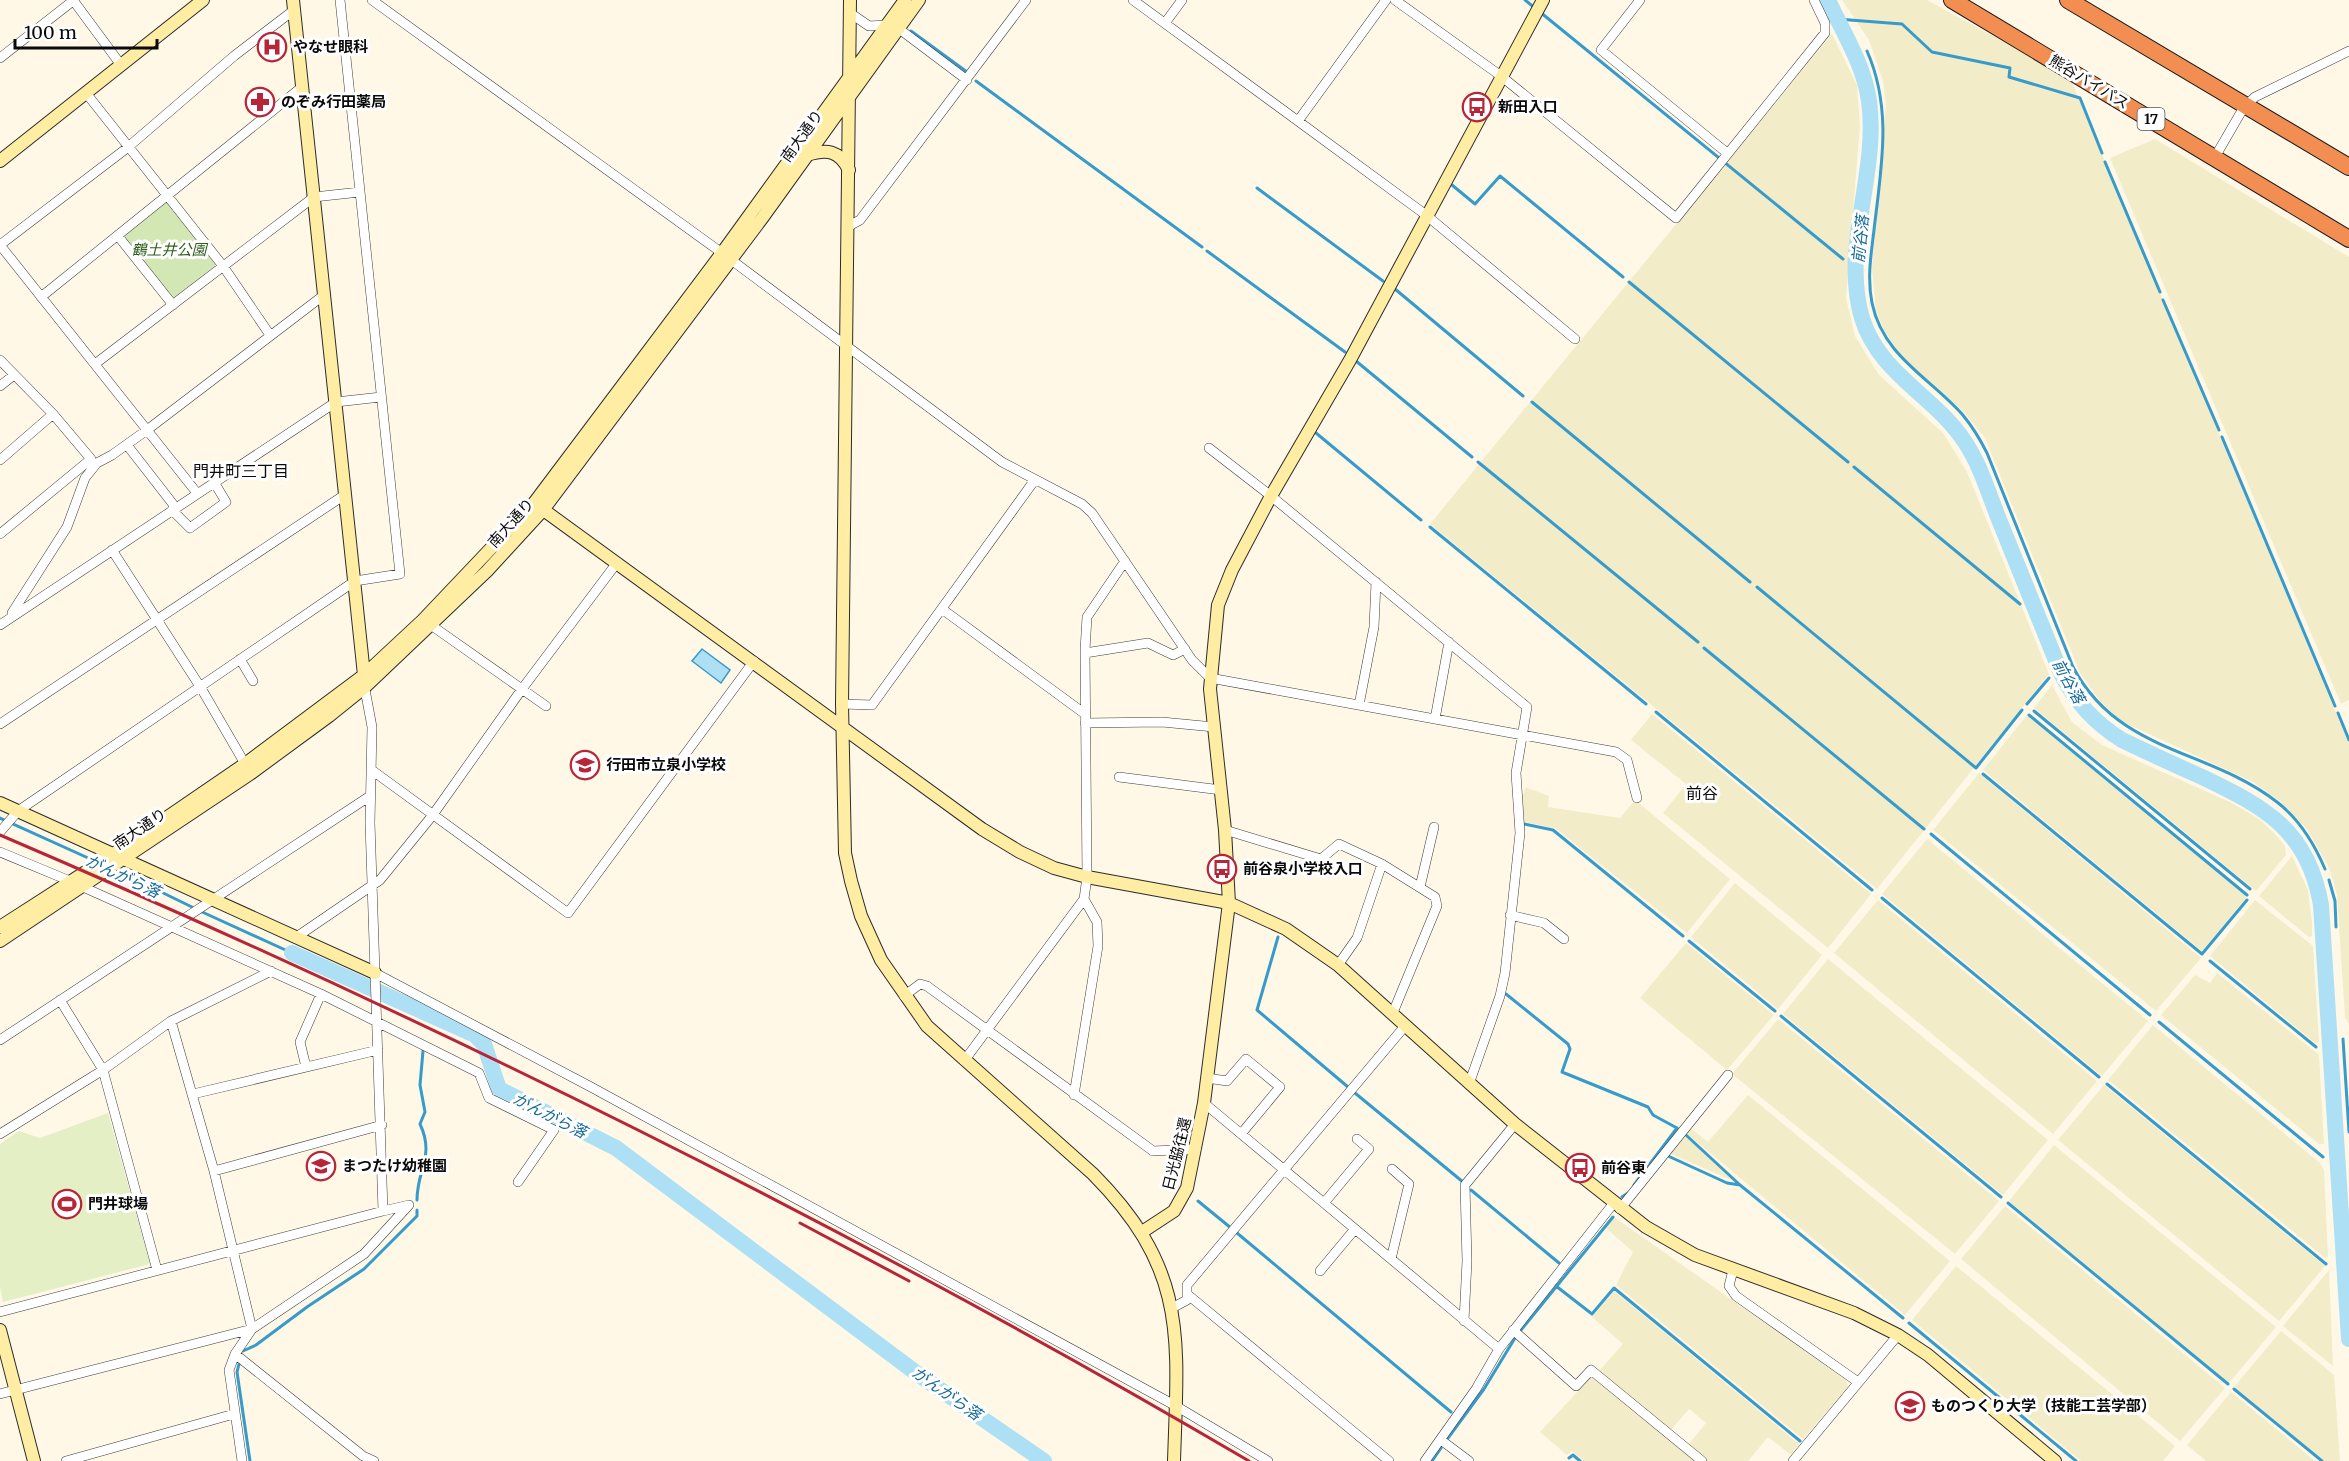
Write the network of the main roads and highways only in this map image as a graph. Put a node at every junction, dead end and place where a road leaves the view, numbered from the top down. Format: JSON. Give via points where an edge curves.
{"nodes":[{"id":1,"x":1952,"y":0,"type":"edge"},
{"id":2,"x":2068,"y":0,"type":"edge"},
{"id":3,"x":2349,"y":166,"type":"edge"},
{"id":4,"x":2349,"y":239,"type":"edge"}],
"edges":[{"from":1,"to":4,"type":"highway","name":"熊谷バイパス","number":"17"},
{"from":2,"to":3,"type":"highway"}]}
